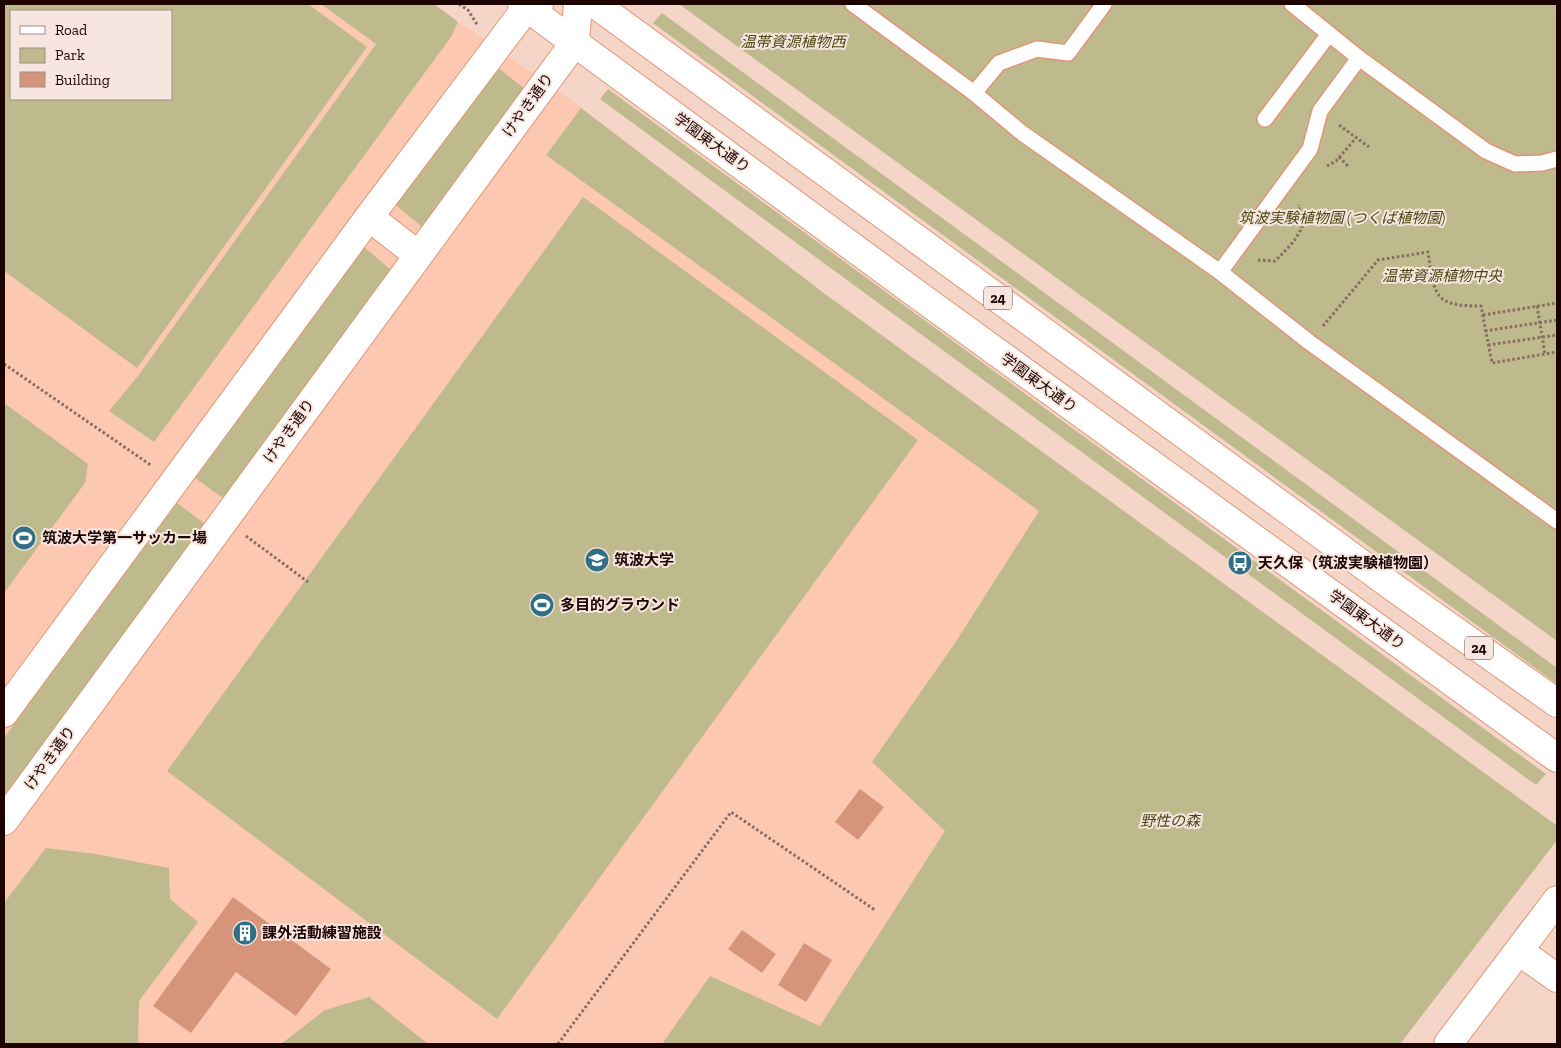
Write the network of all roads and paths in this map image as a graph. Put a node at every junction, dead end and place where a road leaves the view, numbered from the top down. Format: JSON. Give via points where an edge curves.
{"nodes":[{"id":1,"x":460,"y":4,"type":"edge"},
{"id":2,"x":578,"y":4,"type":"edge"},
{"id":3,"x":595,"y":4,"type":"edge"},
{"id":4,"x":853,"y":4,"type":"edge"},
{"id":5,"x":1104,"y":4,"type":"edge"},
{"id":6,"x":1292,"y":4,"type":"edge"},
{"id":7,"x":530,"y":5,"type":"edge"},
{"id":8,"x":1329,"y":34,"type":"junction"},
{"id":9,"x":473,"y":35,"type":"dead end"},
{"id":10,"x":575,"y":42,"type":"junction"},
{"id":11,"x":1359,"y":58,"type":"junction"},
{"id":12,"x":974,"y":93,"type":"junction"},
{"id":13,"x":1320,"y":111,"type":"junction"},
{"id":14,"x":1265,"y":119,"type":"dead end"},
{"id":15,"x":1356,"y":138,"type":"junction"},
{"id":16,"x":1369,"y":147,"type":"dead end"},
{"id":17,"x":1339,"y":158,"type":"junction"},
{"id":18,"x":1557,"y":159,"type":"edge"},
{"id":19,"x":1323,"y":167,"type":"dead end"},
{"id":20,"x":1349,"y":167,"type":"dead end"},
{"id":21,"x":1302,"y":198,"type":"dead end"},
{"id":22,"x":369,"y":216,"type":"junction"},
{"id":23,"x":418,"y":255,"type":"junction"},
{"id":24,"x":1220,"y":272,"type":"junction"},
{"id":25,"x":1237,"y":286,"type":"junction"},
{"id":26,"x":1557,"y":303,"type":"edge"},
{"id":27,"x":1537,"y":306,"type":"junction"},
{"id":28,"x":1483,"y":315,"type":"junction"},
{"id":29,"x":1557,"y":320,"type":"edge"},
{"id":30,"x":1540,"y":323,"type":"junction"},
{"id":31,"x":1486,"y":331,"type":"junction"},
{"id":32,"x":1557,"y":335,"type":"edge"},
{"id":33,"x":1542,"y":337,"type":"junction"},
{"id":34,"x":1309,"y":342,"type":"junction"},
{"id":35,"x":1488,"y":345,"type":"junction"},
{"id":36,"x":1557,"y":352,"type":"edge"},
{"id":37,"x":1545,"y":354,"type":"junction"},
{"id":38,"x":4,"y":364,"type":"edge"},
{"id":39,"x":155,"y":468,"type":"dead end"},
{"id":40,"x":1557,"y":521,"type":"edge"},
{"id":41,"x":246,"y":536,"type":"dead end"},
{"id":42,"x":308,"y":582,"type":"dead end"},
{"id":43,"x":1557,"y":703,"type":"edge"},
{"id":44,"x":4,"y":714,"type":"edge"},
{"id":45,"x":1557,"y":758,"type":"edge"},
{"id":46,"x":4,"y":821,"type":"edge"},
{"id":47,"x":1557,"y":900,"type":"edge"},
{"id":48,"x":875,"y":910,"type":"dead end"},
{"id":49,"x":1519,"y":951,"type":"junction"},
{"id":50,"x":1557,"y":978,"type":"edge"},
{"id":51,"x":558,"y":1044,"type":"edge"},
{"id":52,"x":1448,"y":1044,"type":"edge"}],
"edges":[{"from":1,"to":9,"type":"path","via":[[468,10],[478,27]]},
{"from":2,"to":10,"type":"main road"},
{"from":3,"to":43,"type":"main road","number":"24"},
{"from":4,"to":12,"type":"lane"},
{"from":5,"to":12,"type":"lane","via":[[1068,53],[1038,49],[999,63]]},
{"from":6,"to":8,"type":"lane"},
{"from":7,"to":10,"type":"main road","name":"学園東大通り"},
{"from":7,"to":22,"type":"main road"},
{"from":8,"to":11,"type":"lane"},
{"from":8,"to":14,"type":"lane"},
{"from":10,"to":23,"type":"main road","name":"けやき通り"},
{"from":10,"to":45,"type":"main road","name":"学園東大通り"},
{"from":11,"to":13,"type":"lane"},
{"from":11,"to":18,"type":"lane","via":[[1486,151],[1515,164]]},
{"from":12,"to":24,"type":"lane","via":[[1022,133]]},
{"from":13,"to":15,"type":"path"},
{"from":13,"to":24,"type":"lane","via":[[1310,149]]},
{"from":15,"to":16,"type":"path"},
{"from":15,"to":17,"type":"path"},
{"from":17,"to":19,"type":"path"},
{"from":17,"to":20,"type":"path"},
{"from":21,"to":25,"type":"path","via":[[1298,208],[1305,218],[1294,243],[1275,261],[1259,259]]},
{"from":22,"to":23,"type":"main road"},
{"from":22,"to":44,"type":"main road"},
{"from":23,"to":46,"type":"main road","name":"けやき通り"},
{"from":24,"to":25,"type":"lane"},
{"from":25,"to":34,"type":"lane"},
{"from":26,"to":27,"type":"path"},
{"from":27,"to":28,"type":"path"},
{"from":27,"to":30,"type":"path"},
{"from":28,"to":31,"type":"path"},
{"from":28,"to":34,"type":"path","via":[[1481,306],[1450,304],[1437,294],[1428,252],[1378,260]]},
{"from":29,"to":30,"type":"path"},
{"from":30,"to":31,"type":"path"},
{"from":30,"to":33,"type":"path"},
{"from":31,"to":35,"type":"path"},
{"from":32,"to":33,"type":"path"},
{"from":33,"to":35,"type":"path"},
{"from":33,"to":37,"type":"path"},
{"from":34,"to":40,"type":"lane"},
{"from":35,"to":37,"type":"path","via":[[1492,363]]},
{"from":36,"to":37,"type":"path"},
{"from":38,"to":39,"type":"path"},
{"from":41,"to":42,"type":"path"},
{"from":47,"to":49,"type":"main road"},
{"from":48,"to":51,"type":"path","via":[[731,812]]},
{"from":49,"to":50,"type":"main road"},
{"from":49,"to":52,"type":"main road"}]}
